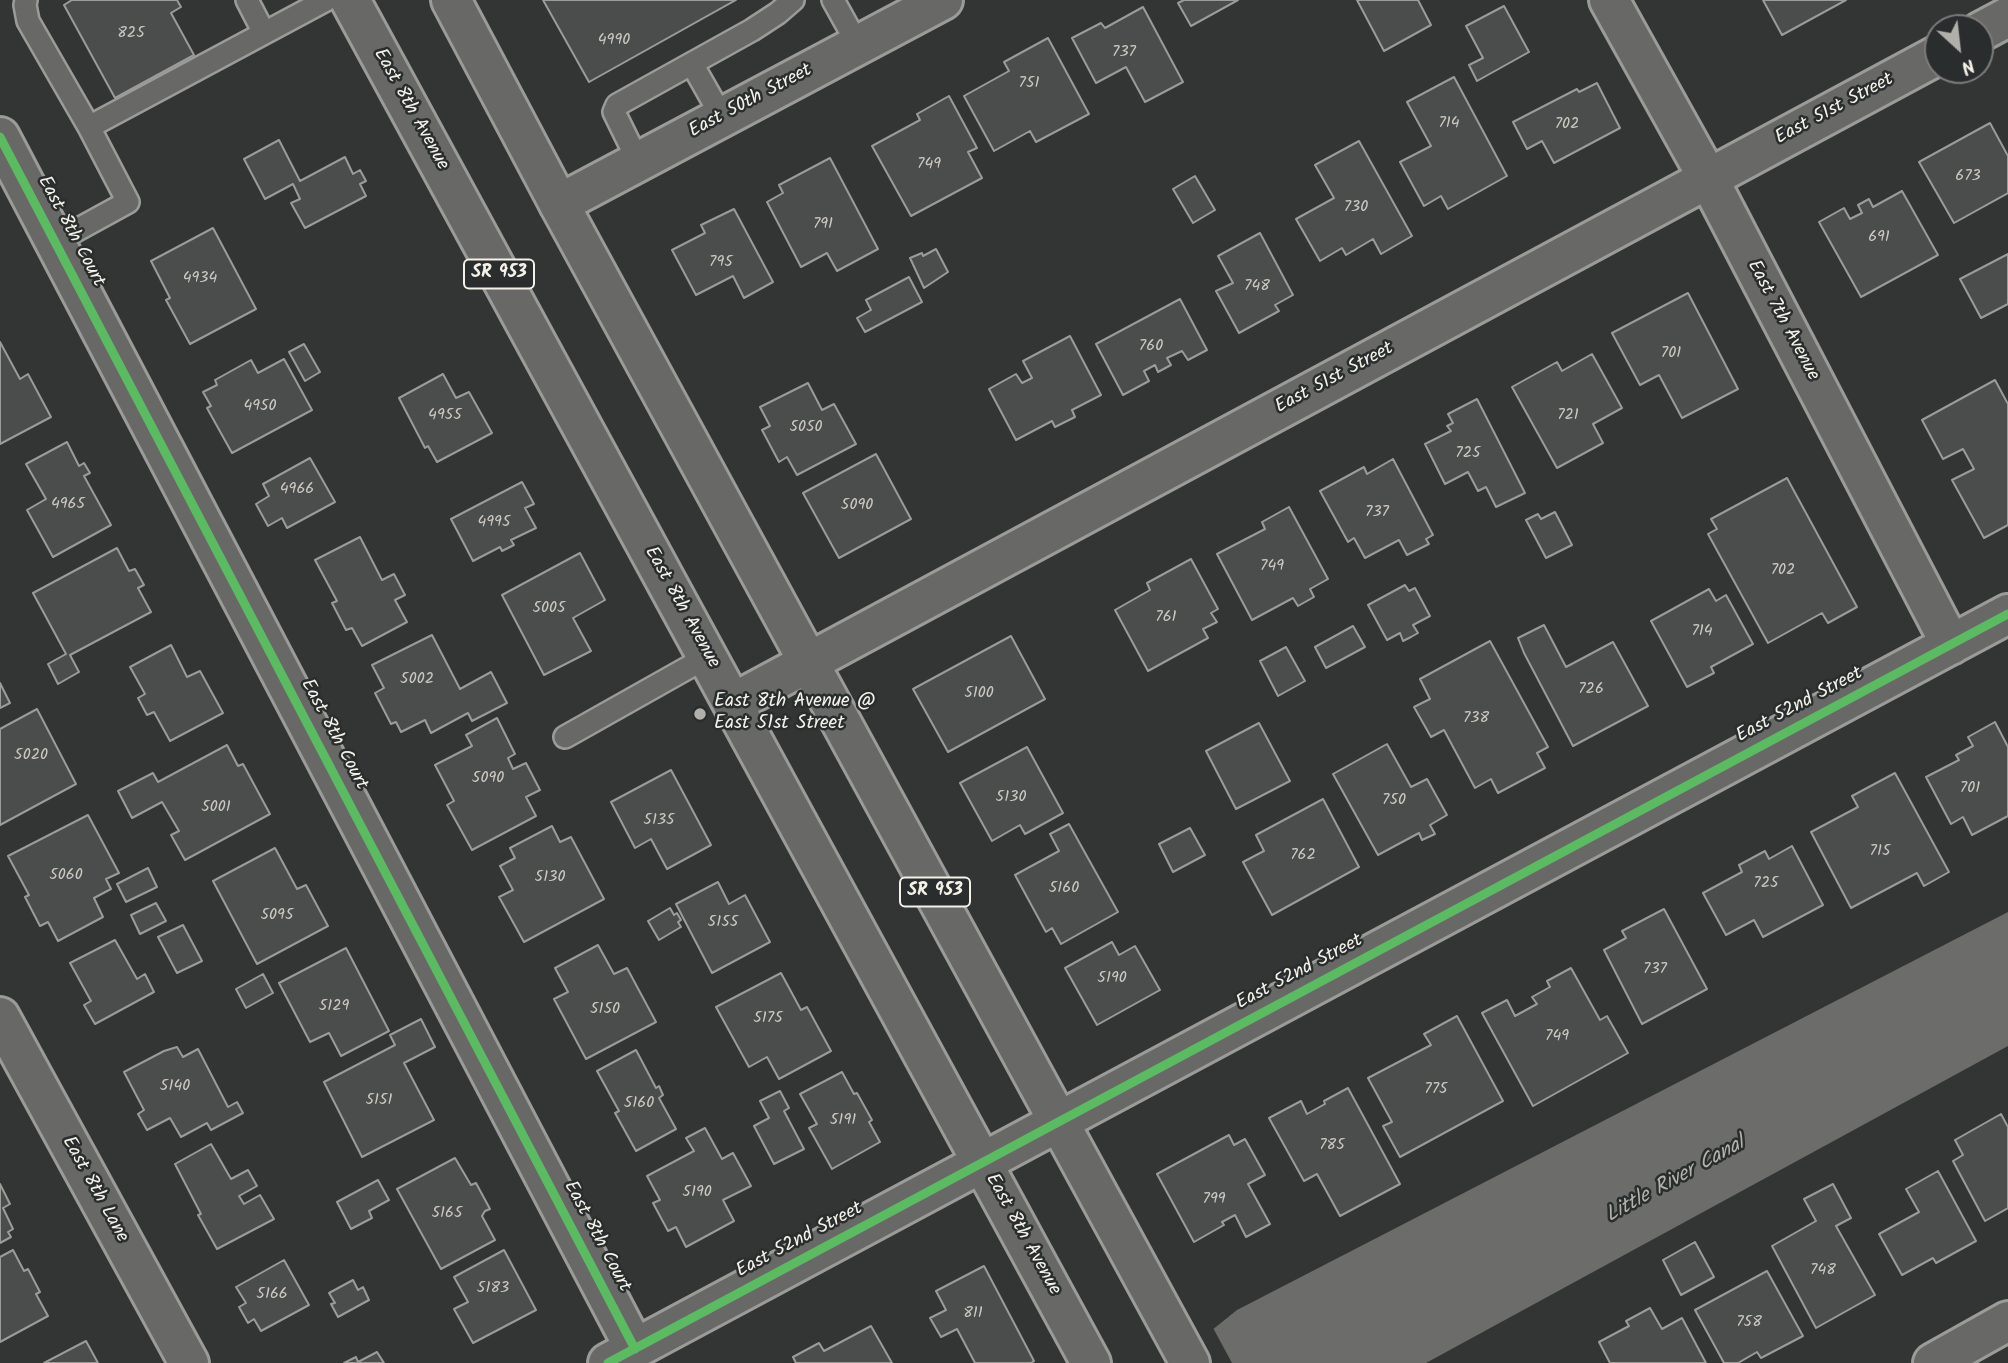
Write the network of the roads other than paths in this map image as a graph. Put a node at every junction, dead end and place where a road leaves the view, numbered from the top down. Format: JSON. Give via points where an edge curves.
{"nodes":[{"id":1,"x":26,"y":0,"type":"edge"},
{"id":2,"x":247,"y":0,"type":"edge"},
{"id":3,"x":326,"y":0,"type":"edge"},
{"id":4,"x":350,"y":0,"type":"edge"},
{"id":5,"x":451,"y":0,"type":"edge"},
{"id":6,"x":793,"y":0,"type":"edge"},
{"id":7,"x":833,"y":0,"type":"edge"},
{"id":8,"x":943,"y":0,"type":"edge"},
{"id":9,"x":1609,"y":0,"type":"edge"},
{"id":10,"x":264,"y":33,"type":"junction"},
{"id":11,"x":858,"y":45,"type":"junction"},
{"id":12,"x":1924,"y":62,"type":"edge"},
{"id":13,"x":692,"y":64,"type":"junction"},
{"id":14,"x":722,"y":117,"type":"junction"},
{"id":15,"x":89,"y":127,"type":"junction"},
{"id":16,"x":4,"y":154,"type":"edge"},
{"id":17,"x":638,"y":161,"type":"junction"},
{"id":18,"x":1708,"y":178,"type":"junction"},
{"id":19,"x":559,"y":204,"type":"junction"},
{"id":20,"x":55,"y":242,"type":"junction"},
{"id":21,"x":2008,"y":614,"type":"edge"},
{"id":22,"x":1951,"y":645,"type":"junction"},
{"id":23,"x":708,"y":657,"type":"junction"},
{"id":24,"x":810,"y":662,"type":"junction"},
{"id":25,"x":733,"y":703,"type":"junction"},
{"id":26,"x":565,"y":737,"type":"dead end"},
{"id":27,"x":0,"y":1017,"type":"edge"},
{"id":28,"x":1060,"y":1121,"type":"junction"},
{"id":29,"x":982,"y":1163,"type":"junction"},
{"id":30,"x":2008,"y":1321,"type":"edge"},
{"id":31,"x":1183,"y":1350,"type":"edge"},
{"id":32,"x":622,"y":1356,"type":"edge"},
{"id":33,"x":189,"y":1363,"type":"edge"},
{"id":34,"x":1091,"y":1363,"type":"edge"},
{"id":35,"x":1933,"y":1363,"type":"edge"}],
"edges":[{"from":1,"to":15,"type":"lane","via":[[28,21]]},
{"from":2,"to":10,"type":"lane"},
{"from":3,"to":10,"type":"lane"},
{"from":4,"to":23,"type":"street","name":"East 8th Avenue","number":"SR 953"},
{"from":5,"to":19,"type":"street","number":"SR 953"},
{"from":6,"to":13,"type":"lane"},
{"from":7,"to":11,"type":"lane"},
{"from":8,"to":11,"type":"street","name":"East 50th Street"},
{"from":9,"to":18,"type":"street","name":"East 7th Avenue"},
{"from":10,"to":15,"type":"lane"},
{"from":11,"to":14,"type":"street","name":"East 50th Street"},
{"from":12,"to":18,"type":"street","name":"East 51st Street"},
{"from":13,"to":14,"type":"lane"},
{"from":13,"to":17,"type":"lane","via":[[617,105],[614,112]]},
{"from":14,"to":17,"type":"street","name":"East 50th Street"},
{"from":15,"to":20,"type":"lane","via":[[128,202]]},
{"from":16,"to":20,"type":"street","name":"East 8th Court"},
{"from":17,"to":19,"type":"street","name":"East 50th Street"},
{"from":18,"to":22,"type":"street","name":"East 7th Avenue"},
{"from":18,"to":24,"type":"street","name":"East 51st Street"},
{"from":19,"to":24,"type":"street","number":"SR 953"},
{"from":20,"to":32,"type":"street","name":"East 8th Court"},
{"from":21,"to":22,"type":"street","name":"East 52nd Street"},
{"from":22,"to":28,"type":"street","name":"East 52nd Street"},
{"from":23,"to":25,"type":"street","name":"East 8th Avenue","number":"SR 953"},
{"from":23,"to":26,"type":"lane"},
{"from":24,"to":25,"type":"street","name":"East 51st Street"},
{"from":24,"to":28,"type":"street","number":"SR 953"},
{"from":25,"to":29,"type":"street","name":"East 8th Avenue","number":"SR 953"},
{"from":27,"to":33,"type":"street","name":"East 8th Lane"},
{"from":28,"to":29,"type":"street","name":"East 52nd Street"},
{"from":28,"to":31,"type":"street","number":"SR 953"},
{"from":29,"to":32,"type":"street","name":"East 52nd Street"},
{"from":29,"to":34,"type":"street","name":"East 8th Avenue","number":"SR 953"},
{"from":30,"to":35,"type":"street"}]}
